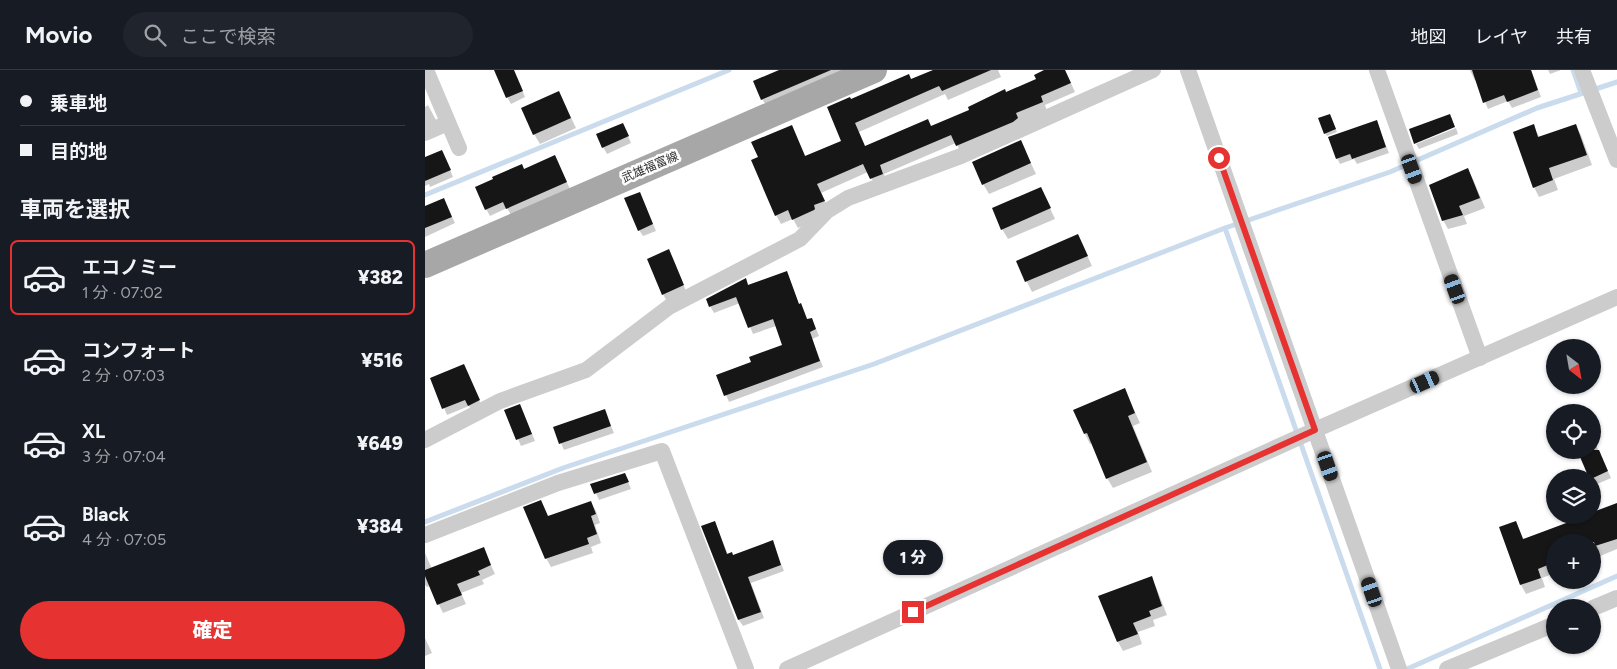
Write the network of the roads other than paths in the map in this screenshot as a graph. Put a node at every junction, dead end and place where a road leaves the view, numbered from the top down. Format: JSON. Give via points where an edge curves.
{"nodes":[{"id":1,"x":426,"y":70,"type":"edge"},
{"id":2,"x":874,"y":70,"type":"edge"},
{"id":3,"x":1153,"y":70,"type":"edge"},
{"id":4,"x":1188,"y":70,"type":"edge"},
{"id":5,"x":1377,"y":70,"type":"edge"},
{"id":6,"x":1584,"y":76,"type":"edge"},
{"id":7,"x":448,"y":123,"type":"junction"},
{"id":8,"x":425,"y":133,"type":"edge"},
{"id":9,"x":459,"y":148,"type":"dead end"},
{"id":10,"x":1617,"y":160,"type":"edge"},
{"id":11,"x":425,"y":265,"type":"edge"},
{"id":12,"x":1617,"y":297,"type":"edge"},
{"id":13,"x":1480,"y":358,"type":"junction"},
{"id":14,"x":1304,"y":435,"type":"junction"},
{"id":15,"x":425,"y":440,"type":"edge"},
{"id":16,"x":425,"y":535,"type":"edge"},
{"id":17,"x":1617,"y":598,"type":"edge"},
{"id":18,"x":1601,"y":605,"type":"edge"},
{"id":19,"x":1546,"y":628,"type":"edge"},
{"id":20,"x":1398,"y":666,"type":"edge"},
{"id":21,"x":746,"y":669,"type":"edge"},
{"id":22,"x":787,"y":669,"type":"edge"},
{"id":23,"x":1447,"y":669,"type":"edge"}],
"edges":[{"from":1,"to":7,"type":"street"},
{"from":2,"to":11,"type":"main road","name":"武雄福富線"},
{"from":3,"to":15,"type":"street","via":[[961,156],[848,198],[827,211],[801,239],[669,307],[586,370],[500,401]]},
{"from":4,"to":14,"type":"street","via":[[1247,235]]},
{"from":5,"to":13,"type":"street"},
{"from":6,"to":10,"type":"street"},
{"from":7,"to":8,"type":"street"},
{"from":7,"to":9,"type":"street"},
{"from":12,"to":13,"type":"street"},
{"from":13,"to":14,"type":"street"},
{"from":14,"to":20,"type":"street"},
{"from":14,"to":22,"type":"street"},
{"from":16,"to":21,"type":"street","via":[[558,482],[662,451]]},
{"from":17,"to":18,"type":"street"},
{"from":19,"to":23,"type":"street"}]}
